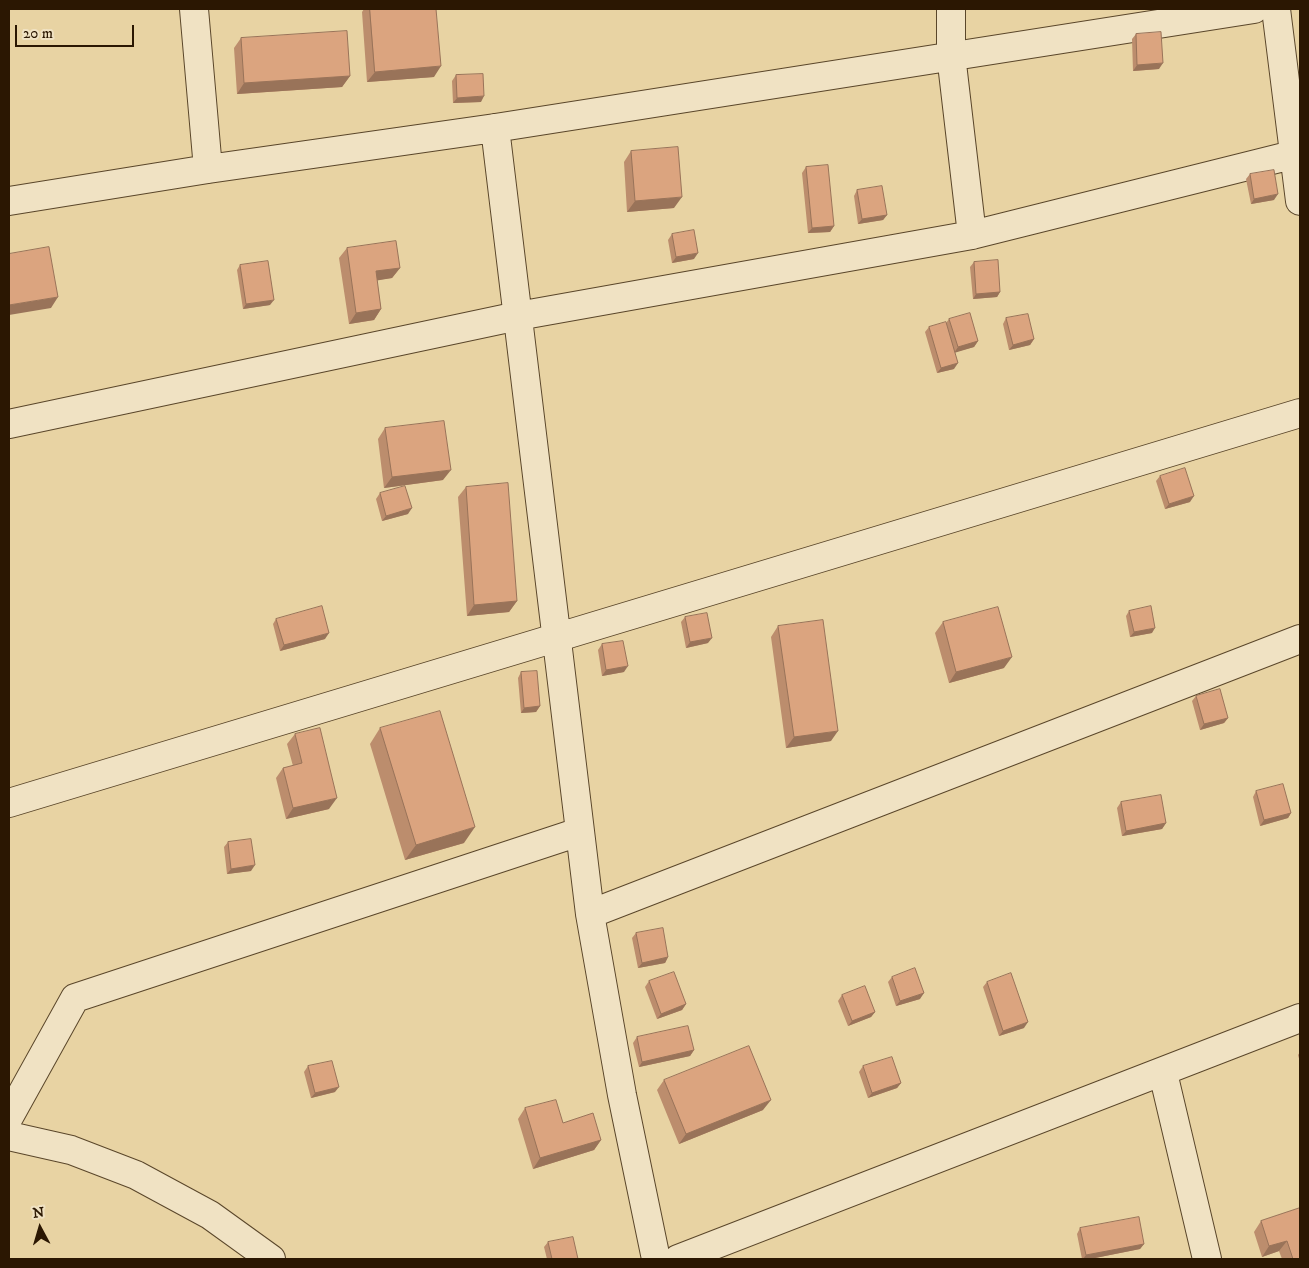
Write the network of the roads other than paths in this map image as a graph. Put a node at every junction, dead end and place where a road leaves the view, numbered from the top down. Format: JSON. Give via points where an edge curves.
{"nodes":[{"id":1,"x":194,"y":9,"type":"edge"},
{"id":2,"x":951,"y":9,"type":"edge"},
{"id":3,"x":1254,"y":9,"type":"edge"},
{"id":4,"x":1276,"y":9,"type":"edge"},
{"id":5,"x":951,"y":55,"type":"junction"},
{"id":6,"x":495,"y":128,"type":"junction"},
{"id":7,"x":1297,"y":153,"type":"edge"},
{"id":8,"x":208,"y":169,"type":"junction"},
{"id":9,"x":9,"y":201,"type":"edge"},
{"id":10,"x":1300,"y":201,"type":"edge"},
{"id":11,"x":972,"y":235,"type":"junction"},
{"id":12,"x":518,"y":316,"type":"junction"},
{"id":13,"x":1300,"y":413,"type":"edge"},
{"id":14,"x":9,"y":424,"type":"edge"},
{"id":15,"x":556,"y":638,"type":"junction"},
{"id":16,"x":1300,"y":639,"type":"edge"},
{"id":17,"x":9,"y":803,"type":"edge"},
{"id":18,"x":579,"y":832,"type":"junction"},
{"id":19,"x":590,"y":914,"type":"junction"},
{"id":20,"x":1300,"y":1018,"type":"edge"},
{"id":21,"x":1163,"y":1073,"type":"junction"},
{"id":22,"x":9,"y":1117,"type":"edge"},
{"id":23,"x":9,"y":1136,"type":"edge"},
{"id":24,"x":271,"y":1259,"type":"edge"},
{"id":25,"x":656,"y":1259,"type":"edge"},
{"id":26,"x":678,"y":1259,"type":"edge"},
{"id":27,"x":1208,"y":1259,"type":"edge"}],
"edges":[{"from":1,"to":8,"type":"street"},
{"from":2,"to":5,"type":"street"},
{"from":3,"to":5,"type":"street"},
{"from":4,"to":7,"type":"street"},
{"from":5,"to":6,"type":"street"},
{"from":5,"to":11,"type":"street"},
{"from":6,"to":8,"type":"street"},
{"from":6,"to":12,"type":"street"},
{"from":7,"to":10,"type":"street"},
{"from":7,"to":11,"type":"street"},
{"from":8,"to":9,"type":"street"},
{"from":11,"to":12,"type":"street"},
{"from":12,"to":14,"type":"street"},
{"from":12,"to":15,"type":"street"},
{"from":13,"to":15,"type":"street"},
{"from":15,"to":17,"type":"street"},
{"from":15,"to":18,"type":"street"},
{"from":16,"to":19,"type":"street"},
{"from":18,"to":19,"type":"street"},
{"from":18,"to":22,"type":"street","via":[[75,998]]},
{"from":19,"to":25,"type":"street","via":[[622,1095]]},
{"from":20,"to":21,"type":"street"},
{"from":21,"to":26,"type":"street"},
{"from":21,"to":27,"type":"street"},
{"from":23,"to":24,"type":"street","via":[[71,1150],[136,1175],[210,1214]]}]}
